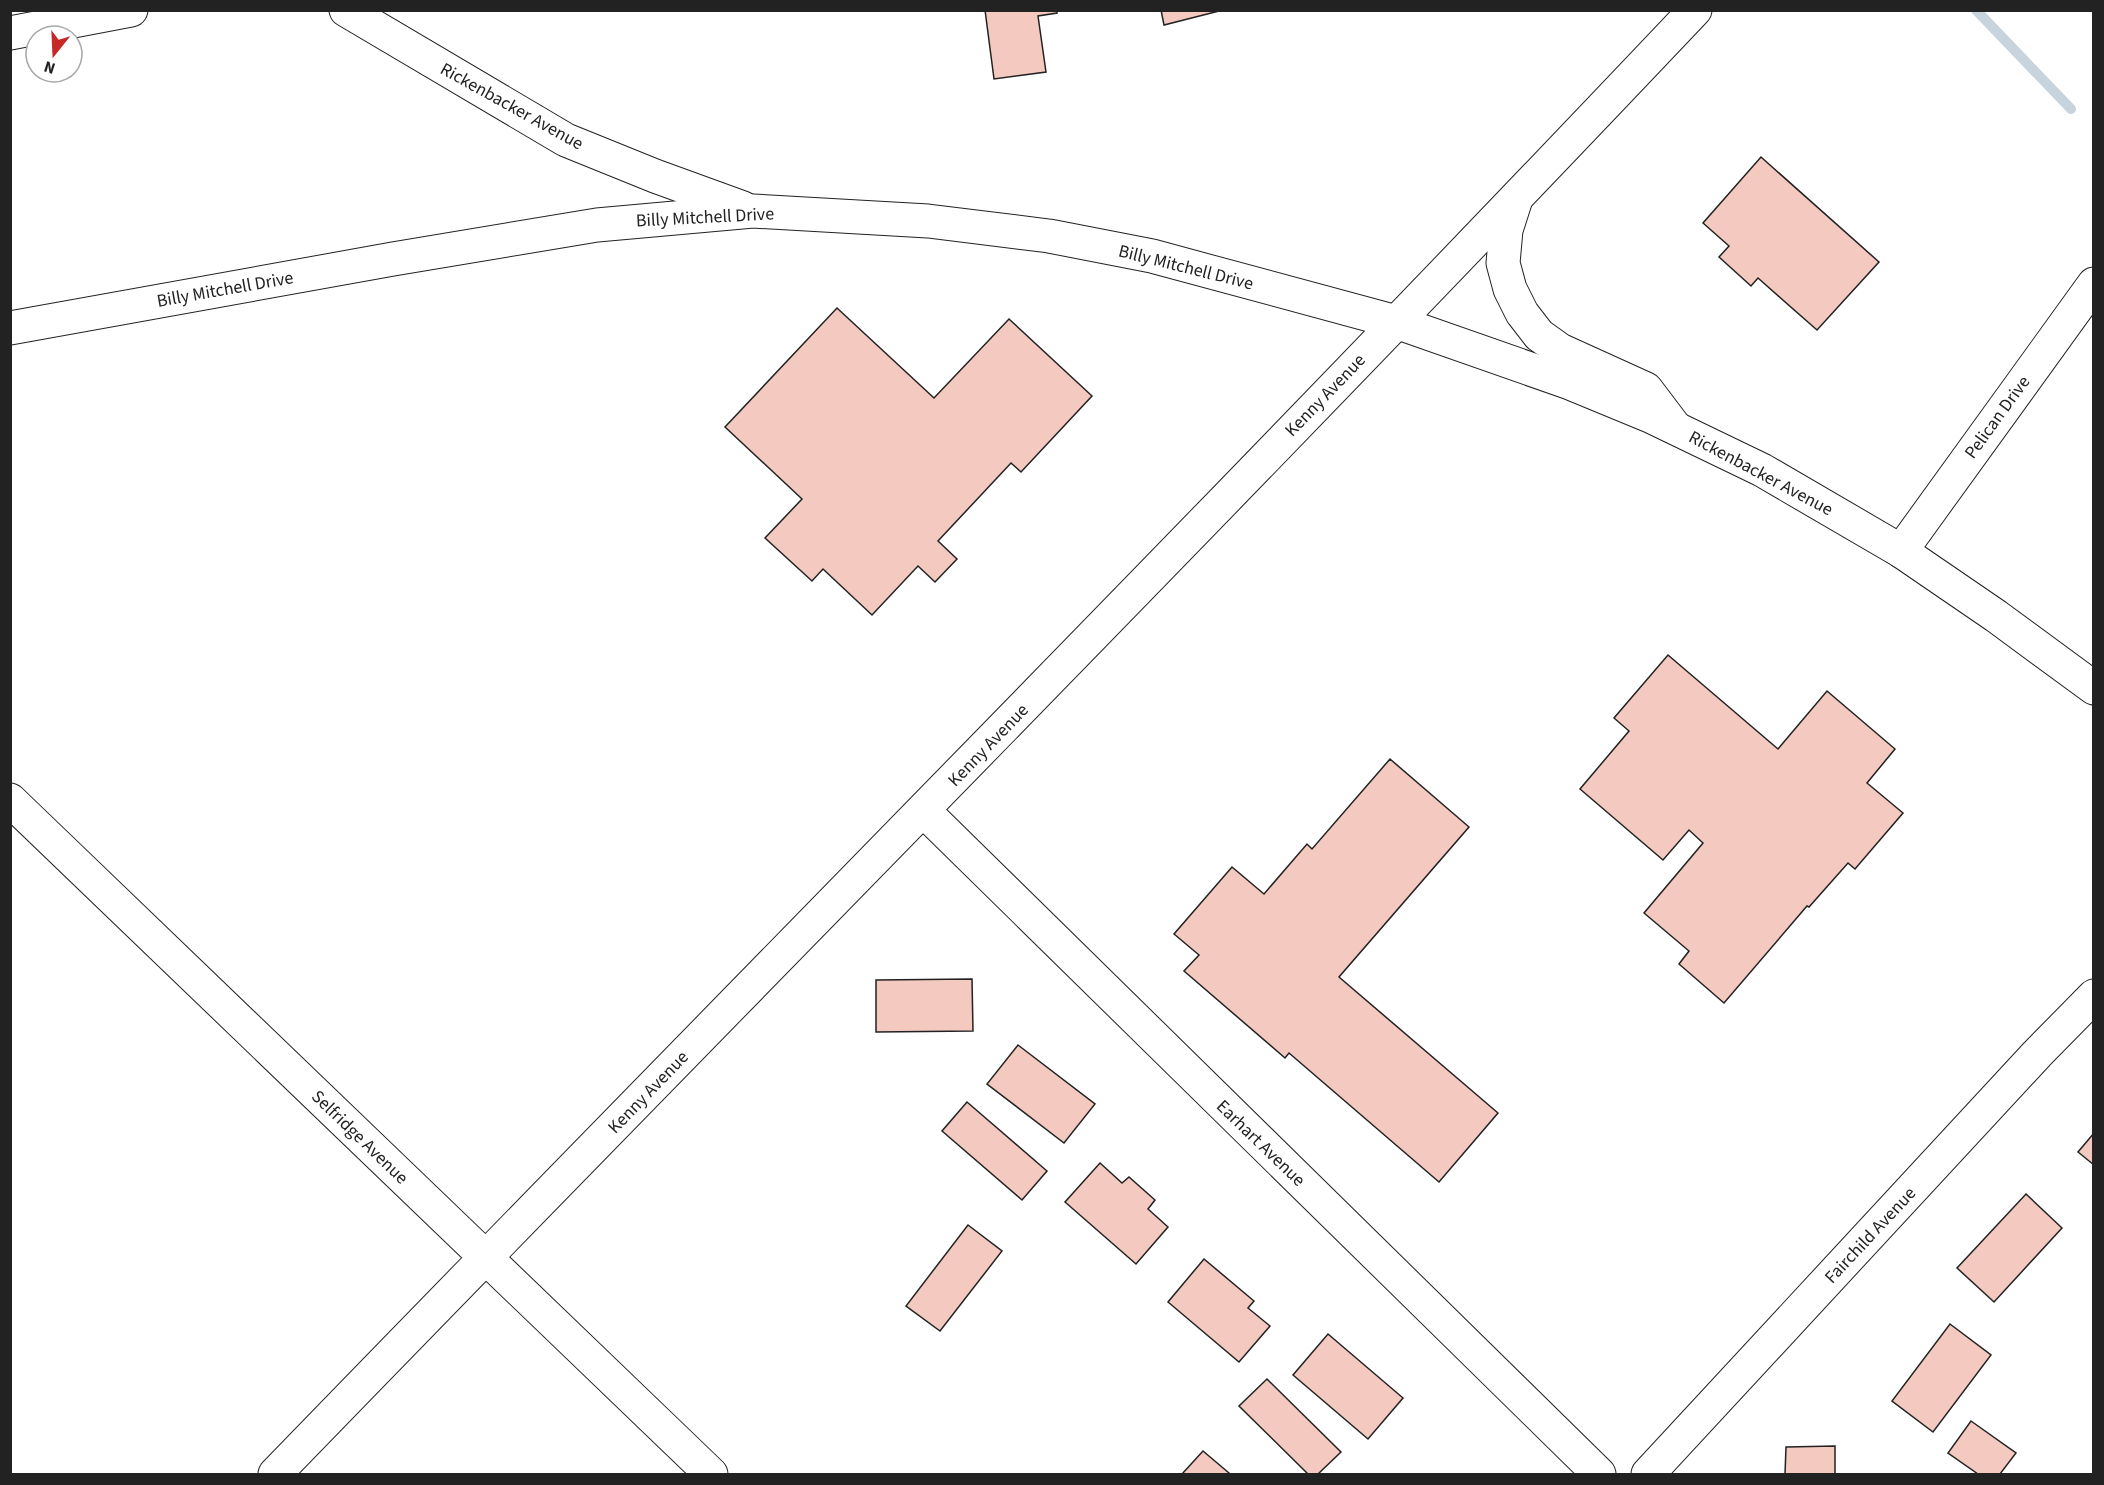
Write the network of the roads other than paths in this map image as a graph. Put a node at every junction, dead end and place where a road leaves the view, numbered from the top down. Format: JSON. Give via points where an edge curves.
{"nodes":[{"id":1,"x":131,"y":10,"type":"edge"},
{"id":2,"x":346,"y":10,"type":"edge"},
{"id":3,"x":1695,"y":10,"type":"edge"},
{"id":4,"x":10,"y":33,"type":"edge"},
{"id":5,"x":1516,"y":199,"type":"junction"},
{"id":6,"x":753,"y":211,"type":"junction"},
{"id":7,"x":2094,"y":284,"type":"edge"},
{"id":8,"x":1396,"y":322,"type":"junction"},
{"id":9,"x":10,"y":328,"type":"edge"},
{"id":10,"x":1677,"y":429,"type":"junction"},
{"id":11,"x":1901,"y":551,"type":"junction"},
{"id":12,"x":2094,"y":688,"type":"edge"},
{"id":13,"x":10,"y":800,"type":"edge"},
{"id":14,"x":924,"y":811,"type":"junction"},
{"id":15,"x":2094,"y":996,"type":"edge"},
{"id":16,"x":485,"y":1258,"type":"junction"},
{"id":17,"x":275,"y":1474,"type":"edge"},
{"id":18,"x":711,"y":1474,"type":"edge"},
{"id":19,"x":1599,"y":1474,"type":"edge"},
{"id":20,"x":1648,"y":1474,"type":"edge"}],
"edges":[{"from":1,"to":4,"type":"street"},
{"from":2,"to":6,"type":"street","name":"Rickenbacker Avenue","via":[[566,140]]},
{"from":3,"to":5,"type":"street","name":"Kenny Avenue"},
{"from":5,"to":8,"type":"street","name":"Kenny Avenue"},
{"from":5,"to":10,"type":"street","via":[[1506,230],[1503,263],[1522,314],[1539,335],[1560,350],[1646,389]]},
{"from":6,"to":8,"type":"street","name":"Billy Mitchell Drive","via":[[928,221],[1049,236],[1152,256]]},
{"from":6,"to":9,"type":"street","name":"Billy Mitchell Drive","via":[[597,225]]},
{"from":7,"to":11,"type":"street","name":"Pelican Drive"},
{"from":8,"to":10,"type":"street","name":"Rickenbacker Avenue","via":[[1570,383]]},
{"from":8,"to":14,"type":"street","name":"Kenny Avenue"},
{"from":10,"to":11,"type":"street","name":"Rickenbacker Avenue","via":[[1762,470]]},
{"from":11,"to":12,"type":"street","name":"Rickenbacker Avenue"},
{"from":13,"to":16,"type":"street","name":"Selfridge Avenue"},
{"from":14,"to":16,"type":"street","name":"Kenny Avenue"},
{"from":14,"to":19,"type":"street","name":"Earhart Avenue"},
{"from":15,"to":20,"type":"street","name":"Fairchild Avenue"},
{"from":16,"to":17,"type":"street","name":"Kenny Avenue"},
{"from":16,"to":18,"type":"street","name":"Selfridge Avenue"}]}
